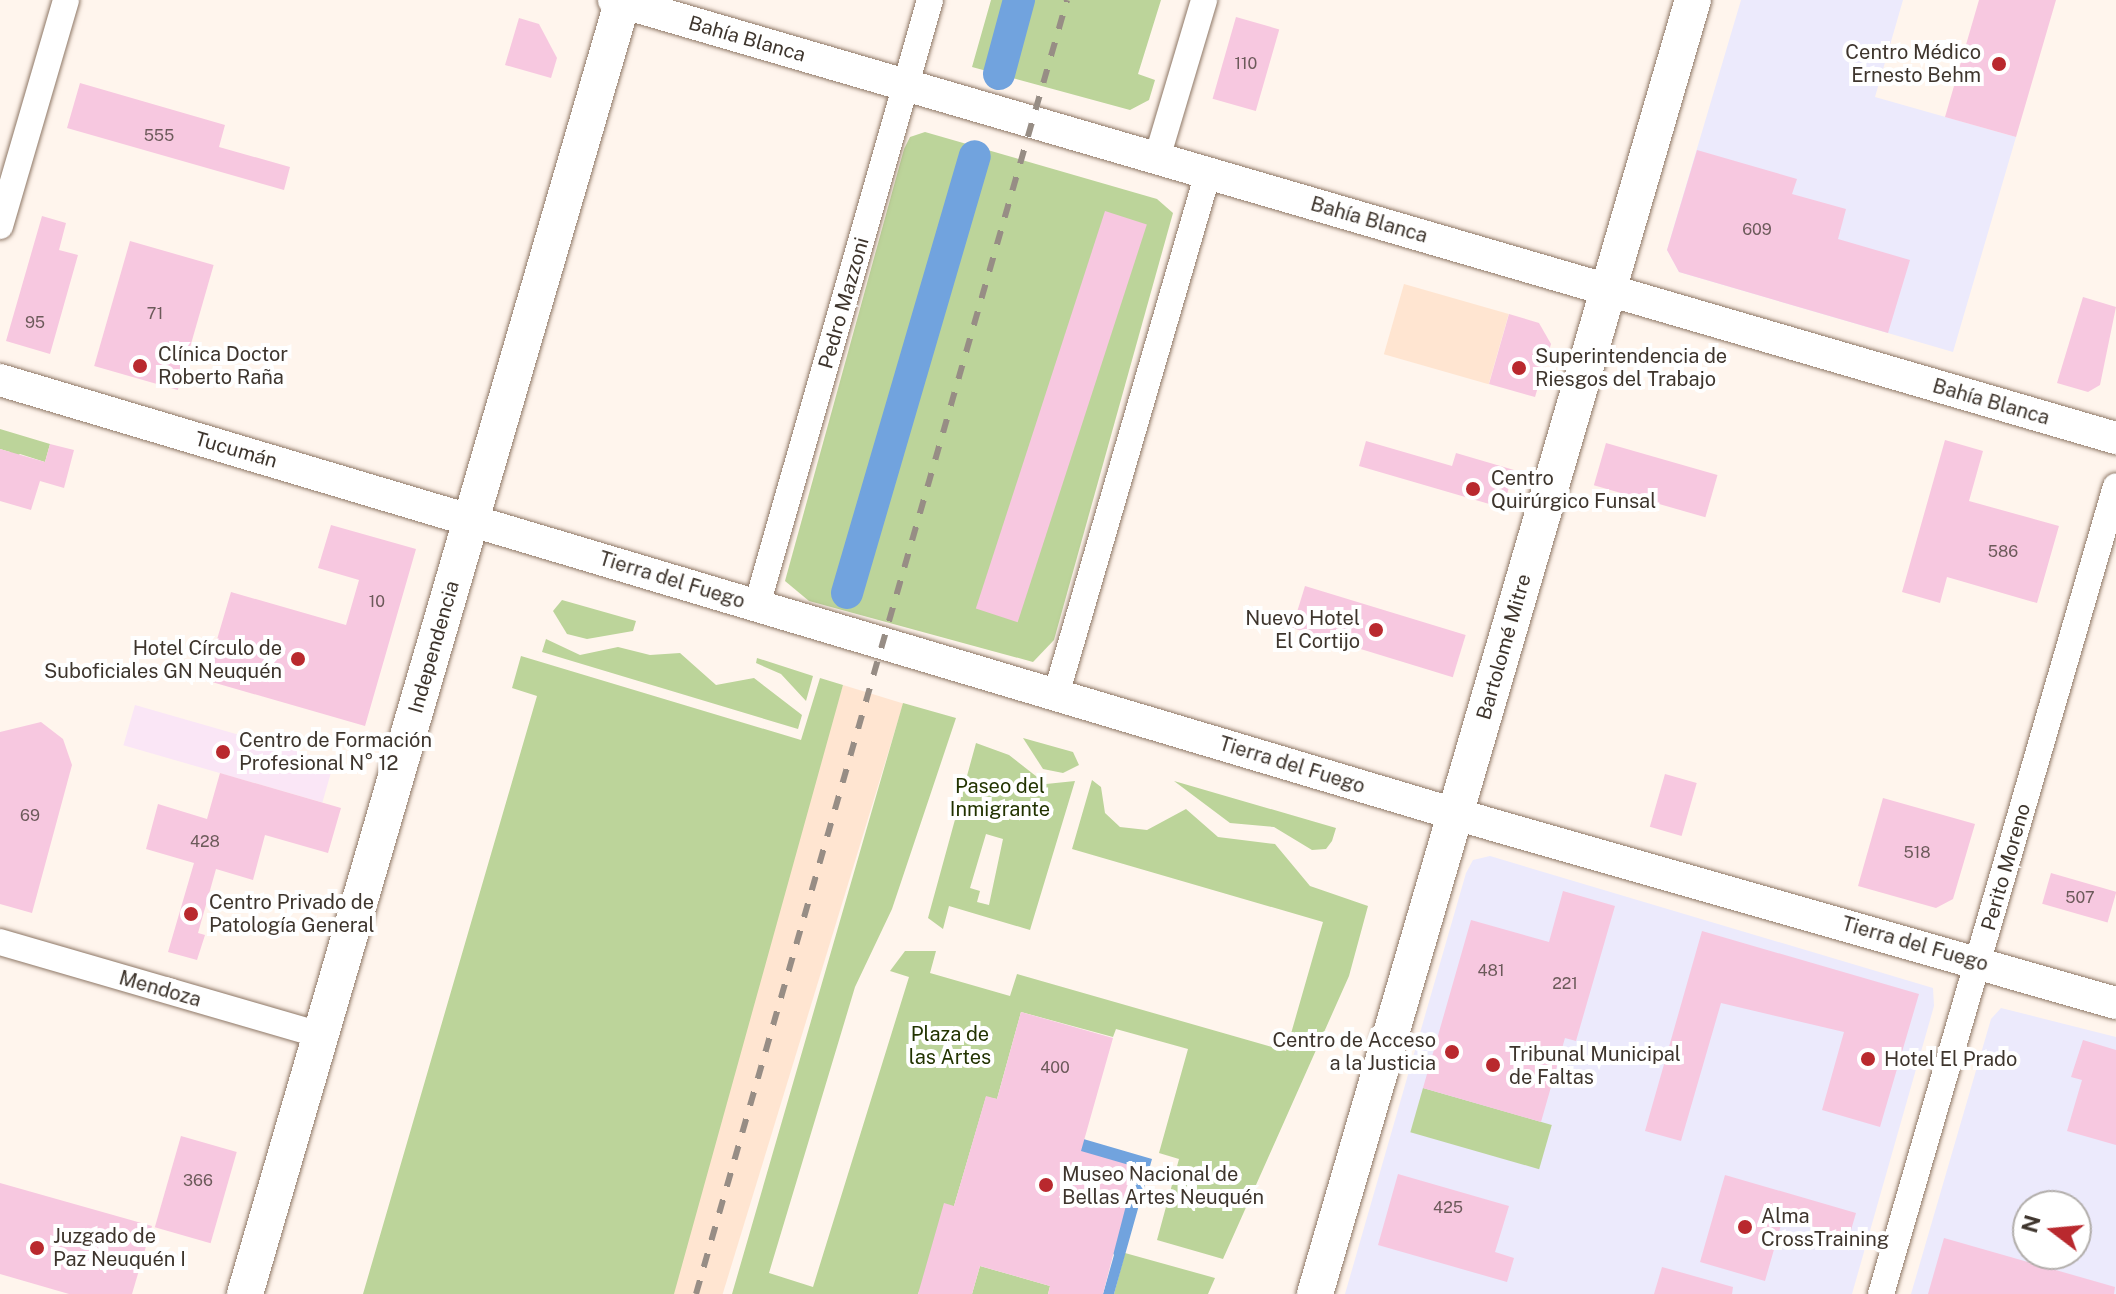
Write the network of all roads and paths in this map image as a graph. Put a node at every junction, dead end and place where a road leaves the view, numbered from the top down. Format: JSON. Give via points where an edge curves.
{"nodes":[{"id":1,"x":66,"y":0,"type":"edge"},
{"id":2,"x":930,"y":0,"type":"edge"},
{"id":3,"x":1204,"y":0,"type":"edge"},
{"id":4,"x":1693,"y":0,"type":"edge"},
{"id":5,"x":620,"y":1,"type":"edge"},
{"id":6,"x":905,"y":85,"type":"junction"},
{"id":7,"x":1157,"y":158,"type":"junction"},
{"id":8,"x":1208,"y":173,"type":"junction"},
{"id":9,"x":0,"y":226,"type":"edge"},
{"id":10,"x":1608,"y":290,"type":"junction"},
{"id":11,"x":0,"y":380,"type":"edge"},
{"id":12,"x":2116,"y":438,"type":"edge"},
{"id":13,"x":2116,"y":486,"type":"edge"},
{"id":14,"x":471,"y":520,"type":"junction"},
{"id":15,"x":757,"y":605,"type":"junction"},
{"id":16,"x":1056,"y":695,"type":"junction"},
{"id":17,"x":1455,"y":814,"type":"junction"},
{"id":18,"x":0,"y":942,"type":"edge"},
{"id":19,"x":1978,"y":962,"type":"junction"},
{"id":20,"x":2116,"y":1003,"type":"edge"},
{"id":21,"x":320,"y":1035,"type":"junction"},
{"id":22,"x":257,"y":1277,"type":"edge"},
{"id":23,"x":245,"y":1294,"type":"edge"},
{"id":24,"x":1315,"y":1294,"type":"edge"},
{"id":25,"x":1881,"y":1294,"type":"edge"}],
"edges":[{"from":1,"to":9,"type":"street"},
{"from":2,"to":6,"type":"street","name":"Pedro Mazzoni"},
{"from":3,"to":7,"type":"street"},
{"from":4,"to":10,"type":"main road","name":"Bartolomé Mitre"},
{"from":5,"to":6,"type":"street","name":"Bahía Blanca"},
{"from":5,"to":14,"type":"main road","name":"Independencia"},
{"from":6,"to":7,"type":"street","name":"Bahía Blanca"},
{"from":6,"to":15,"type":"street","name":"Pedro Mazzoni"},
{"from":7,"to":8,"type":"street","name":"Bahía Blanca"},
{"from":8,"to":10,"type":"street","name":"Bahía Blanca"},
{"from":8,"to":16,"type":"street"},
{"from":10,"to":12,"type":"street","name":"Bahía Blanca"},
{"from":10,"to":17,"type":"main road","name":"Bartolomé Mitre"},
{"from":11,"to":14,"type":"street","name":"Tucumán"},
{"from":13,"to":19,"type":"street","name":"Perito Moreno"},
{"from":14,"to":15,"type":"street","name":"Tierra del Fuego"},
{"from":14,"to":21,"type":"main road","name":"Independencia"},
{"from":15,"to":16,"type":"street","name":"Tierra del Fuego"},
{"from":16,"to":17,"type":"street","name":"Tierra del Fuego"},
{"from":17,"to":19,"type":"street","name":"Tierra del Fuego"},
{"from":17,"to":24,"type":"main road","name":"Bartolomé Mitre"},
{"from":18,"to":21,"type":"street","name":"Mendoza"},
{"from":19,"to":20,"type":"street","name":"Tierra del Fuego"},
{"from":19,"to":25,"type":"street","name":"Perito Moreno"},
{"from":21,"to":22,"type":"main road","name":"Independencia"},
{"from":22,"to":23,"type":"main road","name":"Independencia"}]}
